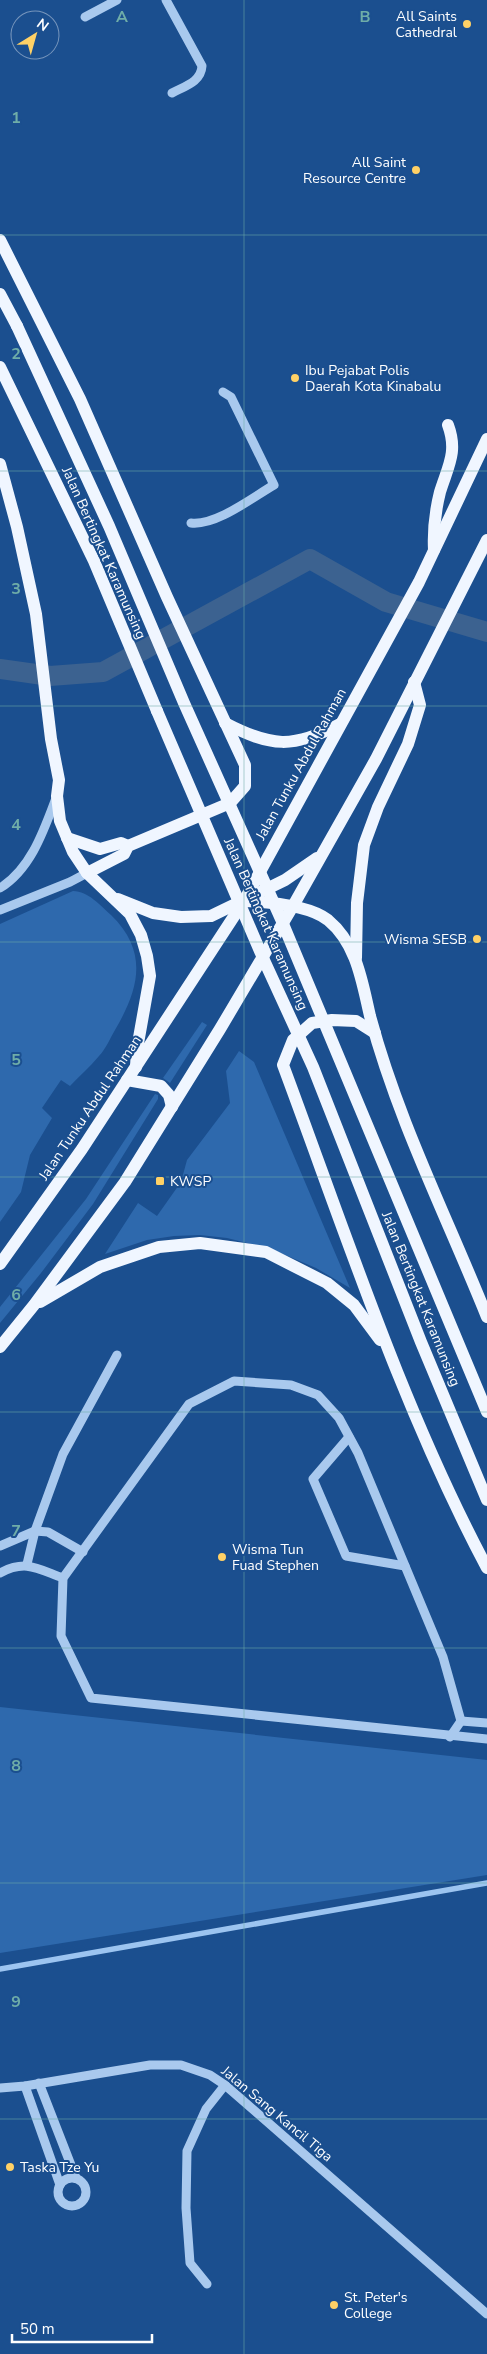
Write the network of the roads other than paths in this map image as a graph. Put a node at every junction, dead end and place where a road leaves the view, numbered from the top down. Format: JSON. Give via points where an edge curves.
{"nodes":[{"id":1,"x":117,"y":0,"type":"edge"},
{"id":2,"x":166,"y":0,"type":"edge"},
{"id":3,"x":85,"y":17,"type":"dead end"},
{"id":4,"x":172,"y":93,"type":"dead end"},
{"id":5,"x":0,"y":240,"type":"edge"},
{"id":6,"x":0,"y":294,"type":"edge"},
{"id":7,"x":0,"y":367,"type":"edge"},
{"id":8,"x":223,"y":392,"type":"dead end"},
{"id":9,"x":448,"y":425,"type":"dead end"},
{"id":10,"x":486,"y":443,"type":"edge"},
{"id":11,"x":0,"y":464,"type":"edge"},
{"id":12,"x":192,"y":523,"type":"dead end"},
{"id":13,"x":486,"y":542,"type":"edge"},
{"id":14,"x":434,"y":552,"type":"junction"},
{"id":15,"x":414,"y":682,"type":"junction"},
{"id":16,"x":225,"y":723,"type":"junction"},
{"id":17,"x":340,"y":723,"type":"junction"},
{"id":18,"x":56,"y":796,"type":"junction"},
{"id":19,"x":66,"y":838,"type":"junction"},
{"id":20,"x":128,"y":846,"type":"junction"},
{"id":21,"x":321,"y":856,"type":"junction"},
{"id":22,"x":87,"y":873,"type":"junction"},
{"id":23,"x":0,"y":888,"type":"edge"},
{"id":24,"x":113,"y":897,"type":"junction"},
{"id":25,"x":244,"y":901,"type":"junction"},
{"id":26,"x":293,"y":906,"type":"junction"},
{"id":27,"x":0,"y":910,"type":"edge"},
{"id":28,"x":356,"y":959,"type":"junction"},
{"id":29,"x":375,"y":1033,"type":"junction"},
{"id":30,"x":136,"y":1068,"type":"junction"},
{"id":31,"x":127,"y":1080,"type":"junction"},
{"id":32,"x":172,"y":1107,"type":"junction"},
{"id":33,"x":0,"y":1264,"type":"edge"},
{"id":34,"x":484,"y":1301,"type":"edge"},
{"id":35,"x":34,"y":1306,"type":"junction"},
{"id":36,"x":487,"y":1317,"type":"edge"},
{"id":37,"x":0,"y":1347,"type":"edge"},
{"id":38,"x":389,"y":1352,"type":"junction"},
{"id":39,"x":118,"y":1355,"type":"dead end"},
{"id":40,"x":487,"y":1412,"type":"edge"},
{"id":41,"x":349,"y":1437,"type":"junction"},
{"id":42,"x":487,"y":1500,"type":"edge"},
{"id":43,"x":35,"y":1530,"type":"junction"},
{"id":44,"x":0,"y":1546,"type":"edge"},
{"id":45,"x":83,"y":1552,"type":"junction"},
{"id":46,"x":27,"y":1564,"type":"junction"},
{"id":47,"x":405,"y":1566,"type":"junction"},
{"id":48,"x":487,"y":1568,"type":"edge"},
{"id":49,"x":0,"y":1573,"type":"edge"},
{"id":50,"x":64,"y":1578,"type":"junction"},
{"id":51,"x":461,"y":1720,"type":"junction"},
{"id":52,"x":487,"y":1723,"type":"edge"},
{"id":53,"x":450,"y":1736,"type":"junction"},
{"id":54,"x":487,"y":1740,"type":"edge"},
{"id":55,"x":39,"y":2083,"type":"junction"},
{"id":56,"x":225,"y":2085,"type":"junction"},
{"id":57,"x":25,"y":2086,"type":"junction"},
{"id":58,"x":0,"y":2088,"type":"edge"},
{"id":59,"x":76,"y":2178,"type":"junction"},
{"id":60,"x":60,"y":2185,"type":"junction"},
{"id":61,"x":207,"y":2284,"type":"dead end"},
{"id":62,"x":487,"y":2314,"type":"edge"}],
"edges":[{"from":1,"to":3,"type":"street"},
{"from":2,"to":4,"type":"street","via":[[202,66],[198,79]]},
{"from":5,"to":16,"type":"main road","via":[[80,399]]},
{"from":6,"to":40,"type":"main road","name":"Jalan Bertingkat Karamunsing","bridge":true,"via":[[109,526],[281,919]]},
{"from":7,"to":42,"type":"main road","name":"Jalan Bertingkat Karamunsing","bridge":true,"via":[[94,561],[259,949],[313,1067]]},
{"from":8,"to":12,"type":"street","via":[[231,397],[274,485],[213,520]]},
{"from":9,"to":14,"type":"main road","via":[[453,439],[452,456],[434,522]]},
{"from":10,"to":14,"type":"main road","name":"Jalan Tunku Abdul Rahman"},
{"from":11,"to":18,"type":"main road","via":[[36,614],[58,780]]},
{"from":13,"to":15,"type":"main road"},
{"from":14,"to":17,"type":"main road","name":"Jalan Tunku Abdul Rahman"},
{"from":15,"to":21,"type":"main road","via":[[376,759]]},
{"from":15,"to":28,"type":"main road","via":[[420,705],[408,744],[364,845],[357,903]]},
{"from":16,"to":17,"type":"main road","via":[[273,743],[312,737]]},
{"from":16,"to":20,"type":"main road","via":[[245,765],[245,786],[238,796],[230,803]]},
{"from":17,"to":25,"type":"main road","name":"Jalan Tunku Abdul Rahman"},
{"from":18,"to":19,"type":"main road"},
{"from":18,"to":23,"type":"street","via":[[43,831],[27,860]]},
{"from":19,"to":20,"type":"main road","via":[[100,849],[121,843]]},
{"from":19,"to":22,"type":"main road"},
{"from":20,"to":22,"type":"main road","via":[[124,854]]},
{"from":21,"to":25,"type":"main road","via":[[285,880]]},
{"from":21,"to":26,"type":"main road"},
{"from":22,"to":24,"type":"main road"},
{"from":22,"to":27,"type":"street"},
{"from":24,"to":25,"type":"main road","via":[[153,913],[181,917],[211,916]]},
{"from":24,"to":30,"type":"main road","via":[[130,914],[141,935],[150,976]]},
{"from":25,"to":26,"type":"main road"},
{"from":25,"to":30,"type":"main road","name":"Jalan Tunku Abdul Rahman"},
{"from":26,"to":28,"type":"main road","via":[[327,919]]},
{"from":26,"to":32,"type":"main road"},
{"from":28,"to":29,"type":"main road"},
{"from":29,"to":34,"type":"main road","via":[[399,1110]]},
{"from":29,"to":38,"type":"main road","via":[[356,1021],[312,1023],[293,1040],[283,1065]]},
{"from":30,"to":31,"type":"main road","name":"Jalan Tunku Abdul Rahman"},
{"from":31,"to":32,"type":"main road","via":[[161,1086],[169,1095]]},
{"from":31,"to":33,"type":"main road","name":"Jalan Tunku Abdul Rahman"},
{"from":32,"to":35,"type":"main road","via":[[125,1182]]},
{"from":34,"to":36,"type":"main road"},
{"from":35,"to":37,"type":"main road"},
{"from":35,"to":38,"type":"main road","via":[[100,1267],[159,1247],[200,1243],[266,1252],[327,1283],[354,1305]]},
{"from":38,"to":48,"type":"main road"},
{"from":39,"to":43,"type":"street","via":[[63,1454]]},
{"from":41,"to":45,"type":"street","via":[[339,1418],[318,1395],[291,1384],[234,1381],[190,1404]]},
{"from":41,"to":47,"type":"street"},
{"from":41,"to":47,"type":"street","via":[[313,1478],[346,1556]]},
{"from":43,"to":44,"type":"street"},
{"from":43,"to":45,"type":"street","via":[[48,1532]]},
{"from":43,"to":46,"type":"street"},
{"from":45,"to":50,"type":"street"},
{"from":46,"to":49,"type":"street"},
{"from":46,"to":50,"type":"street"},
{"from":47,"to":51,"type":"street","via":[[443,1657]]},
{"from":50,"to":53,"type":"street","via":[[60,1636],[91,1698]]},
{"from":51,"to":52,"type":"street"},
{"from":51,"to":53,"type":"street"},
{"from":53,"to":54,"type":"street"},
{"from":55,"to":56,"type":"street","name":"Jalan Sang Kancil Tiga","via":[[150,2065],[181,2065],[210,2074]]},
{"from":55,"to":57,"type":"street","name":"Jalan Sang Kancil Tiga"},
{"from":55,"to":59,"type":"street"},
{"from":56,"to":61,"type":"street","via":[[206,2109],[187,2151],[186,2208],[190,2263]]},
{"from":56,"to":62,"type":"street","name":"Jalan Sang Kancil Tiga"},
{"from":57,"to":58,"type":"street","name":"Jalan Sang Kancil Tiga"},
{"from":57,"to":60,"type":"street"},
{"from":59,"to":60,"type":"street","via":[[67,2179]]},
{"from":59,"to":60,"type":"street","via":[[84,2184],[87,2192],[84,2202],[76,2206],[67,2206],[60,2200]]}]}
